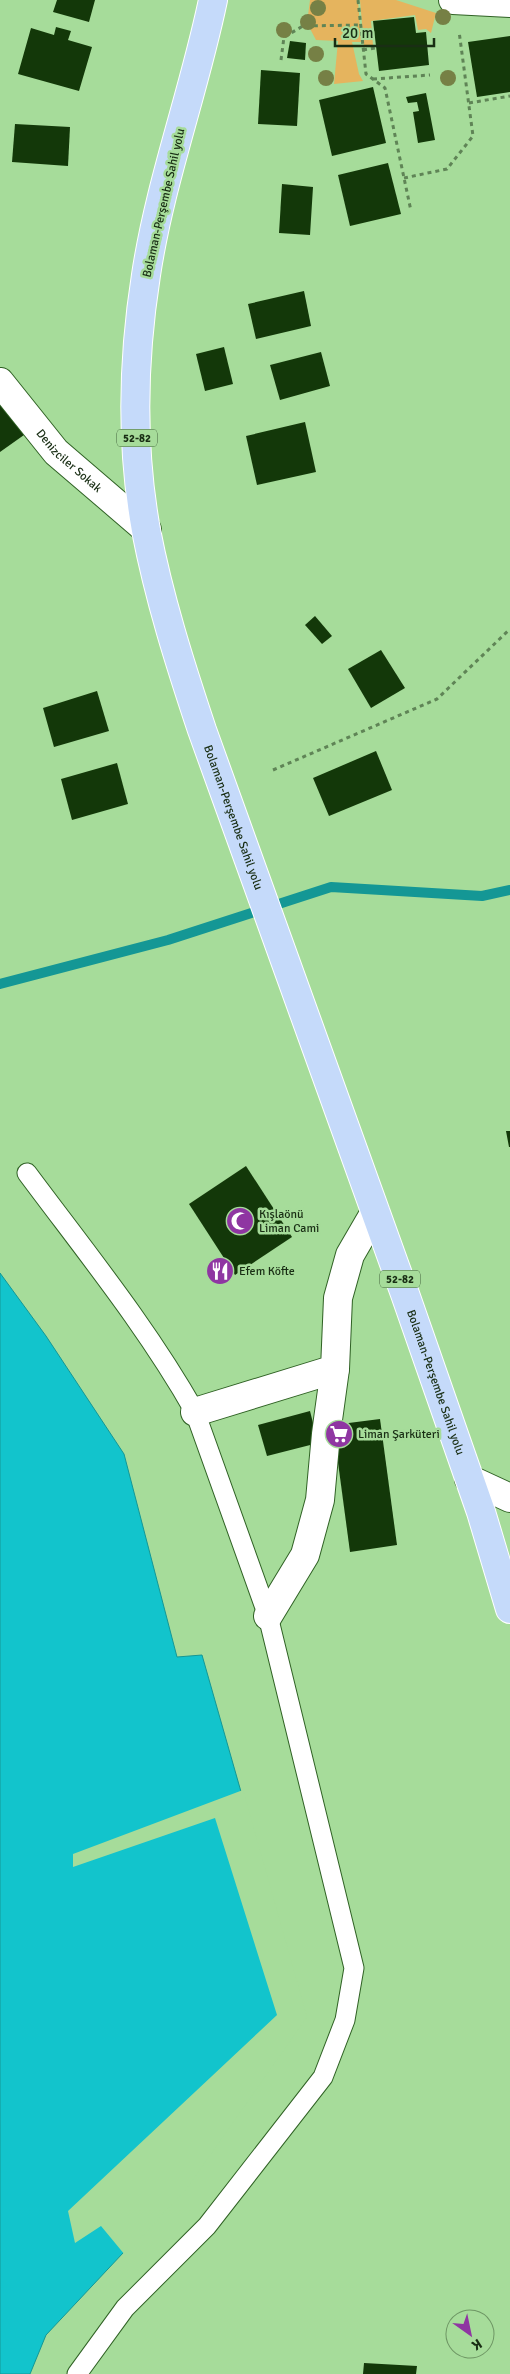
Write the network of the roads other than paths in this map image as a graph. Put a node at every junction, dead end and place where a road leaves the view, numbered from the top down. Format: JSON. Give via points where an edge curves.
{"nodes":[{"id":1,"x":213,"y":0,"type":"edge"},
{"id":2,"x":454,"y":0,"type":"edge"},
{"id":3,"x":510,"y":3,"type":"edge"},
{"id":4,"x":0,"y":382,"type":"edge"},
{"id":5,"x":146,"y":530,"type":"junction"},
{"id":6,"x":27,"y":1173,"type":"dead end"},
{"id":7,"x":375,"y":1212,"type":"junction"},
{"id":8,"x":335,"y":1369,"type":"junction"},
{"id":9,"x":195,"y":1412,"type":"junction"},
{"id":10,"x":469,"y":1479,"type":"junction"},
{"id":11,"x":510,"y":1498,"type":"edge"},
{"id":12,"x":510,"y":1609,"type":"edge"},
{"id":13,"x":268,"y":1616,"type":"junction"},
{"id":14,"x":77,"y":2374,"type":"edge"}],
"edges":[{"from":1,"to":5,"type":"main road","name":"Bolaman-Perşembe Sahil yolu","number":"52-82","via":[[146,274],[137,349],[136,422]]},
{"from":2,"to":3,"type":"street"},
{"from":4,"to":5,"type":"street","name":"Denizciler Sokak","via":[[56,452]]},
{"from":5,"to":7,"type":"main road","name":"Bolaman-Perşembe Sahil yolu","number":"52-82","via":[[172,638],[280,952]]},
{"from":6,"to":9,"type":"lane","via":[[139,1323]]},
{"from":7,"to":8,"type":"street","via":[[350,1255],[338,1298]]},
{"from":7,"to":10,"type":"main road","name":"Bolaman-Perşembe Sahil yolu","number":"52-82"},
{"from":8,"to":9,"type":"street"},
{"from":8,"to":13,"type":"street","via":[[320,1500],[305,1555]]},
{"from":9,"to":13,"type":"lane"},
{"from":10,"to":11,"type":"street"},
{"from":10,"to":12,"type":"main road","name":"Bolaman-Perşembe Sahil yolu","number":"52-82"},
{"from":13,"to":14,"type":"lane","via":[[354,1968],[345,2020],[323,2077],[207,2226],[125,2308]]}]}
